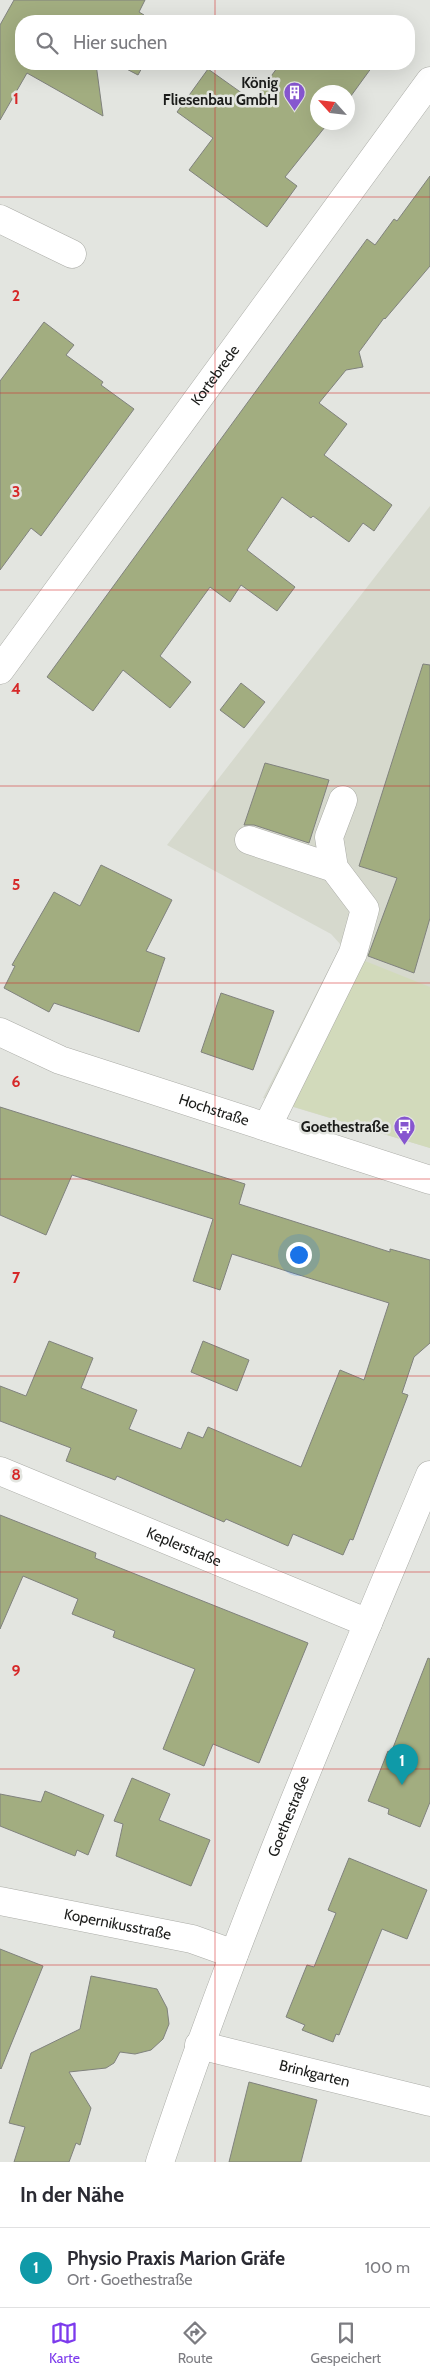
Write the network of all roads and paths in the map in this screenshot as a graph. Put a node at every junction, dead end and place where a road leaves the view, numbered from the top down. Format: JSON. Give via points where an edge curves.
{"nodes":[{"id":1,"x":430,"y":81,"type":"edge"},
{"id":2,"x":0,"y":219,"type":"edge"},
{"id":3,"x":72,"y":254,"type":"dead end"},
{"id":4,"x":0,"y":670,"type":"edge"},
{"id":5,"x":343,"y":800,"type":"dead end"},
{"id":6,"x":249,"y":840,"type":"dead end"},
{"id":7,"x":334,"y":868,"type":"junction"},
{"id":8,"x":0,"y":1032,"type":"edge"},
{"id":9,"x":267,"y":1127,"type":"junction"},
{"id":10,"x":430,"y":1180,"type":"edge"},
{"id":11,"x":0,"y":1471,"type":"edge"},
{"id":12,"x":430,"y":1475,"type":"edge"},
{"id":13,"x":368,"y":1623,"type":"junction"},
{"id":14,"x":0,"y":1901,"type":"edge"},
{"id":15,"x":234,"y":1954,"type":"junction"},
{"id":16,"x":199,"y":2045,"type":"junction"},
{"id":17,"x":430,"y":2102,"type":"edge"},
{"id":18,"x":160,"y":2162,"type":"edge"}],
"edges":[{"from":1,"to":4,"type":"street","name":"Kortebrede"},
{"from":2,"to":3,"type":"street"},
{"from":5,"to":7,"type":"street","via":[[329,837]]},
{"from":6,"to":7,"type":"street"},
{"from":7,"to":9,"type":"street","via":[[366,909],[352,953]]},
{"from":8,"to":9,"type":"street","name":"Hochstraße","via":[[60,1060]]},
{"from":9,"to":10,"type":"street","name":"Hochstraße"},
{"from":11,"to":13,"type":"street","name":"Keplerstraße"},
{"from":12,"to":13,"type":"street","name":"Goethestraße"},
{"from":13,"to":15,"type":"street","name":"Goethestraße"},
{"from":14,"to":15,"type":"street","name":"Kopernikusstraße","via":[[192,1939]]},
{"from":15,"to":16,"type":"street","name":"Goethestraße"},
{"from":16,"to":17,"type":"street","name":"Brinkgarten"},
{"from":16,"to":18,"type":"street","name":"Goethestraße"}]}
